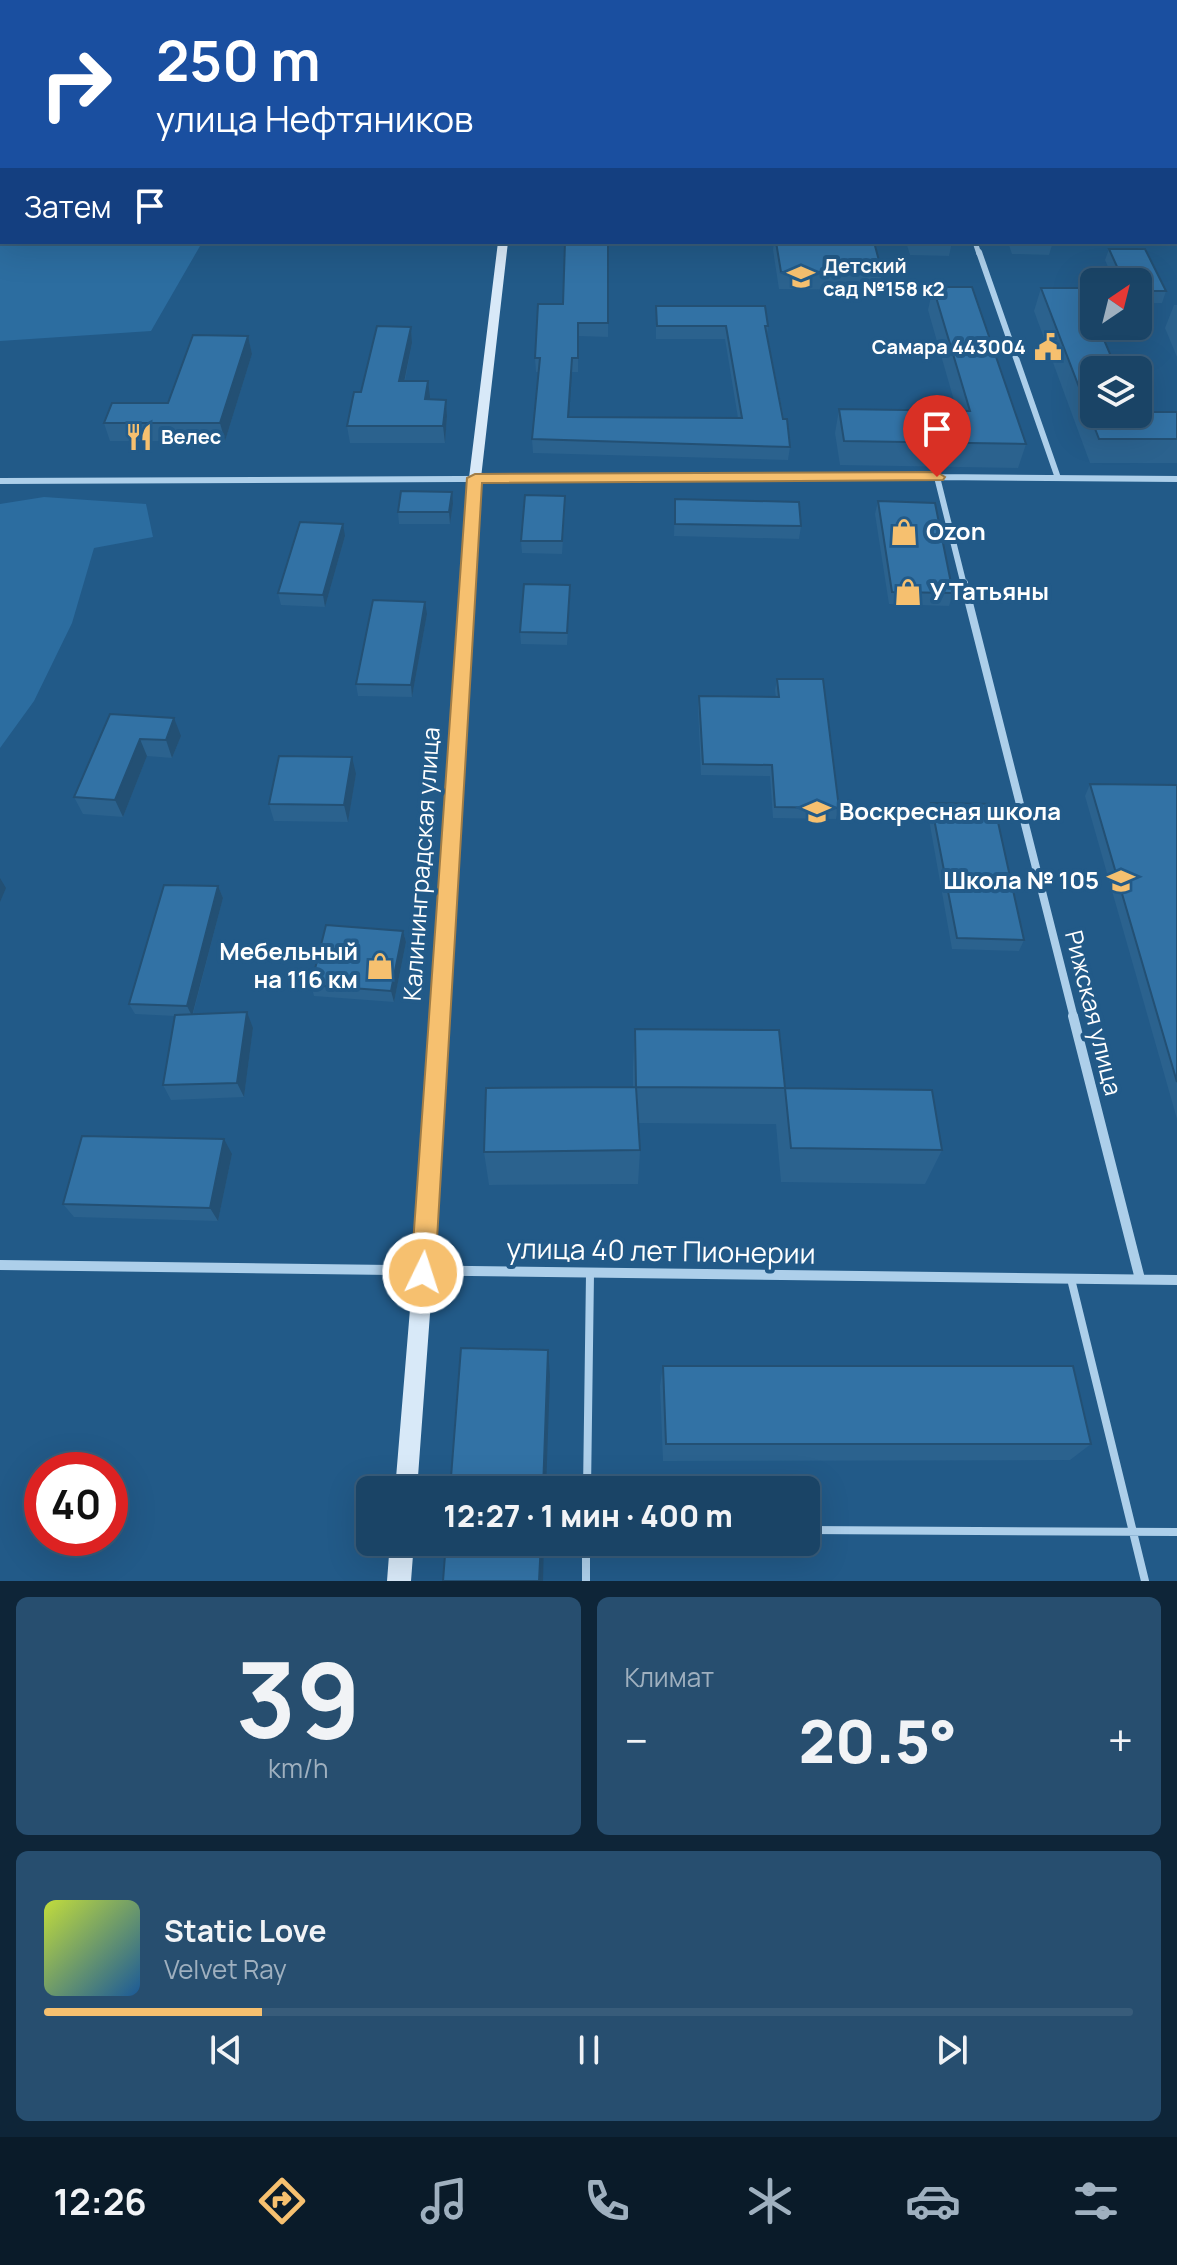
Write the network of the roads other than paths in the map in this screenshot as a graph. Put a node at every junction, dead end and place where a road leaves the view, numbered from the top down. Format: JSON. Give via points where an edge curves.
{"nodes":[{"id":1,"x":503,"y":244,"type":"edge"},
{"id":2,"x":976,"y":244,"type":"edge"},
{"id":3,"x":937,"y":477,"type":"junction"},
{"id":4,"x":475,"y":478,"type":"junction"},
{"id":5,"x":1058,"y":478,"type":"junction"},
{"id":6,"x":1177,"y":479,"type":"edge"},
{"id":7,"x":0,"y":481,"type":"edge"},
{"id":8,"x":0,"y":1265,"type":"edge"},
{"id":9,"x":423,"y":1273,"type":"junction"},
{"id":10,"x":590,"y":1274,"type":"junction"},
{"id":11,"x":1071,"y":1279,"type":"junction"},
{"id":12,"x":1140,"y":1279,"type":"junction"},
{"id":13,"x":1177,"y":1280,"type":"edge"},
{"id":14,"x":407,"y":1476,"type":"edge"},
{"id":15,"x":587,"y":1476,"type":"edge"},
{"id":16,"x":820,"y":1530,"type":"edge"},
{"id":17,"x":1133,"y":1532,"type":"junction"},
{"id":18,"x":1177,"y":1532,"type":"edge"},
{"id":19,"x":401,"y":1556,"type":"edge"},
{"id":20,"x":586,"y":1556,"type":"edge"},
{"id":21,"x":399,"y":1581,"type":"edge"},
{"id":22,"x":586,"y":1581,"type":"edge"},
{"id":23,"x":1145,"y":1581,"type":"edge"}],
"edges":[{"from":1,"to":4,"type":"street","name":"Калининградская улица"},
{"from":2,"to":5,"type":"street"},
{"from":3,"to":4,"type":"street"},
{"from":3,"to":5,"type":"street"},
{"from":3,"to":12,"type":"street","name":"Рижская улица"},
{"from":4,"to":7,"type":"street"},
{"from":4,"to":9,"type":"street","name":"Калининградская улица"},
{"from":5,"to":6,"type":"street"},
{"from":8,"to":9,"type":"street","name":"улица 40 лет Пионерии"},
{"from":9,"to":10,"type":"street","name":"улица 40 лет Пионерии"},
{"from":9,"to":14,"type":"street","name":"Калининградская улица"},
{"from":10,"to":11,"type":"street","name":"улица 40 лет Пионерии"},
{"from":10,"to":15,"type":"lane"},
{"from":11,"to":12,"type":"street","name":"улица 40 лет Пионерии"},
{"from":11,"to":17,"type":"lane"},
{"from":12,"to":13,"type":"street","name":"улица 40 лет Пионерии"},
{"from":16,"to":17,"type":"lane"},
{"from":17,"to":18,"type":"lane"},
{"from":17,"to":23,"type":"lane"},
{"from":19,"to":21,"type":"street"},
{"from":20,"to":22,"type":"lane"}]}
